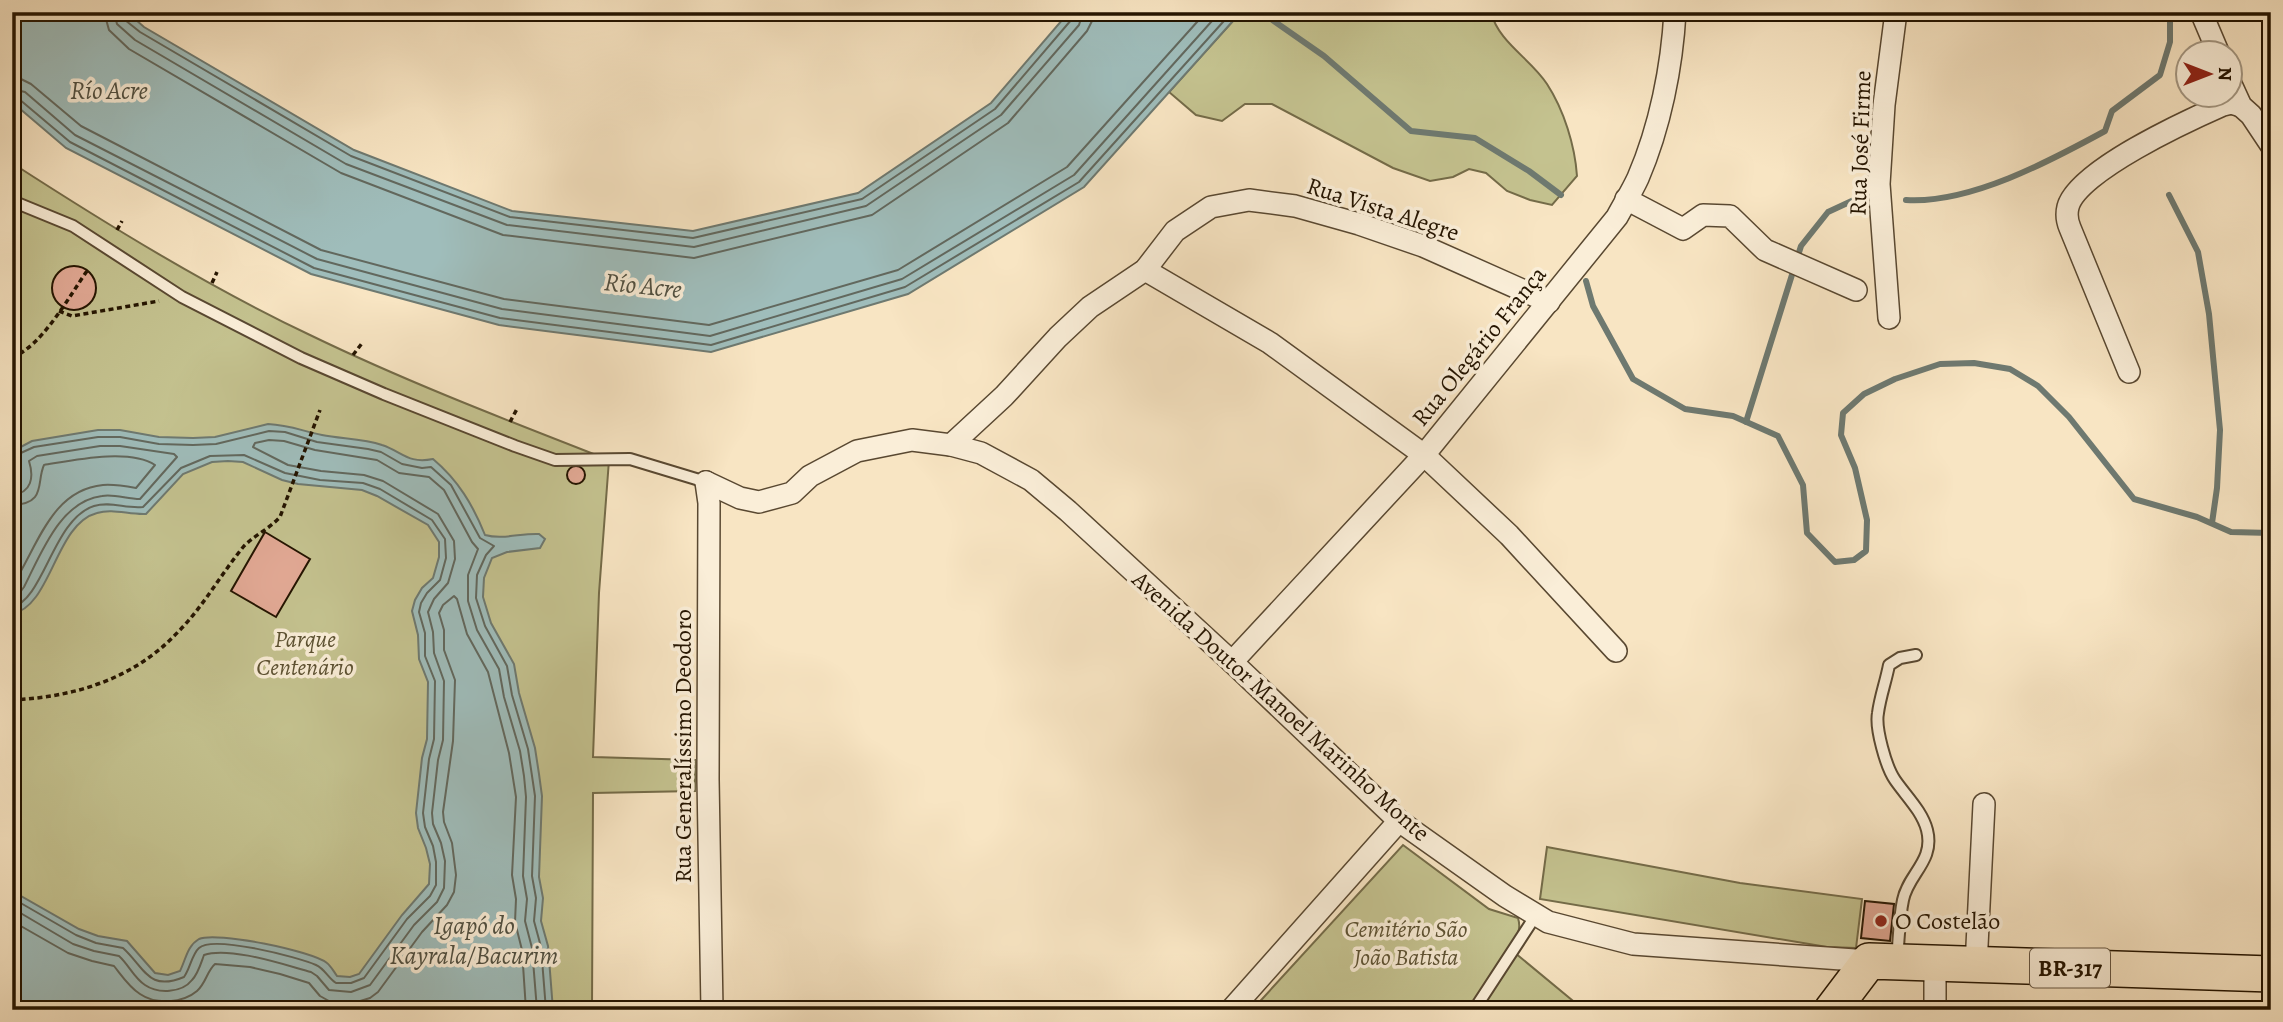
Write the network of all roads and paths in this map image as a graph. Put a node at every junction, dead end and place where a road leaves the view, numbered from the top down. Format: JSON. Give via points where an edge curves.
{"nodes":[{"id":1,"x":1675,"y":12,"type":"edge"},
{"id":2,"x":1896,"y":12,"type":"edge"},
{"id":3,"x":2201,"y":12,"type":"edge"},
{"id":4,"x":2212,"y":38,"type":"edge"},
{"id":5,"x":2216,"y":108,"type":"edge"},
{"id":6,"x":2243,"y":108,"type":"edge"},
{"id":7,"x":2271,"y":145,"type":"edge"},
{"id":8,"x":1626,"y":199,"type":"junction"},
{"id":9,"x":12,"y":201,"type":"edge"},
{"id":10,"x":122,"y":221,"type":"dead end"},
{"id":11,"x":117,"y":230,"type":"dead end"},
{"id":12,"x":1145,"y":270,"type":"junction"},
{"id":13,"x":87,"y":271,"type":"dead end"},
{"id":14,"x":217,"y":272,"type":"dead end"},
{"id":15,"x":212,"y":283,"type":"dead end"},
{"id":16,"x":1856,"y":290,"type":"dead end"},
{"id":17,"x":182,"y":297,"type":"junction"},
{"id":18,"x":1549,"y":302,"type":"junction"},
{"id":19,"x":59,"y":311,"type":"junction"},
{"id":20,"x":1889,"y":318,"type":"dead end"},
{"id":21,"x":363,"y":342,"type":"dead end"},
{"id":22,"x":353,"y":355,"type":"dead end"},
{"id":23,"x":12,"y":357,"type":"edge"},
{"id":24,"x":2129,"y":372,"type":"dead end"},
{"id":25,"x":518,"y":407,"type":"dead end"},
{"id":26,"x":320,"y":410,"type":"dead end"},
{"id":27,"x":510,"y":422,"type":"dead end"},
{"id":28,"x":951,"y":445,"type":"junction"},
{"id":29,"x":1424,"y":455,"type":"junction"},
{"id":30,"x":706,"y":482,"type":"junction"},
{"id":31,"x":1616,"y":651,"type":"dead end"},
{"id":32,"x":1916,"y":655,"type":"dead end"},
{"id":33,"x":1232,"y":662,"type":"junction"},
{"id":34,"x":12,"y":700,"type":"edge"},
{"id":35,"x":1984,"y":804,"type":"dead end"},
{"id":36,"x":1399,"y":821,"type":"junction"},
{"id":37,"x":1536,"y":915,"type":"junction"},
{"id":38,"x":1883,"y":961,"type":"junction"},
{"id":39,"x":1936,"y":963,"type":"junction"},
{"id":40,"x":1976,"y":966,"type":"junction"},
{"id":41,"x":2271,"y":974,"type":"edge"},
{"id":42,"x":712,"y":1010,"type":"edge"},
{"id":43,"x":1231,"y":1010,"type":"edge"},
{"id":44,"x":1474,"y":1010,"type":"edge"},
{"id":45,"x":1832,"y":1010,"type":"edge"},
{"id":46,"x":1935,"y":1010,"type":"edge"}],
"edges":[{"from":1,"to":8,"type":"street","name":"Rua Olegário França","via":[[1667,80],[1638,178]]},
{"from":2,"to":20,"type":"street","name":"Rua José Firme","via":[[1879,184]]},
{"from":3,"to":4,"type":"street"},
{"from":5,"to":24,"type":"street","via":[[2173,128],[2087,180],[2068,206],[2067,218]]},
{"from":6,"to":7,"type":"street"},
{"from":8,"to":16,"type":"street","via":[[1683,229],[1703,215],[1730,216],[1765,250]]},
{"from":8,"to":18,"type":"street","name":"Rua Olegário França","via":[[1617,217]]},
{"from":9,"to":17,"type":"lane","via":[[73,226]]},
{"from":10,"to":11,"type":"path"},
{"from":12,"to":18,"type":"street","name":"Rua Vista Alegre","via":[[1175,231],[1211,207],[1249,201],[1295,206],[1385,233]]},
{"from":12,"to":28,"type":"street","name":"Rua Vista Alegre","via":[[1090,307]]},
{"from":12,"to":29,"type":"street","via":[[1270,343]]},
{"from":13,"to":19,"type":"path"},
{"from":14,"to":15,"type":"path"},
{"from":17,"to":19,"type":"path","via":[[72,316]]},
{"from":17,"to":30,"type":"lane","name":"Avenida Doutor Manoel Marinho Monte","via":[[301,358],[515,446],[555,460],[630,458]]},
{"from":18,"to":29,"type":"street","name":"Rua Olegário França"},
{"from":19,"to":23,"type":"path","via":[[26,350]]},
{"from":21,"to":22,"type":"path"},
{"from":25,"to":27,"type":"path"},
{"from":26,"to":34,"type":"path","via":[[280,517],[244,546],[179,632],[149,659],[107,682],[71,693]]},
{"from":28,"to":30,"type":"street","name":"Avenida Doutor Manoel Marinho Monte","via":[[912,440],[857,451],[810,476],[792,493],[759,502]]},
{"from":28,"to":33,"type":"street","name":"Avenida Doutor Manoel Marinho Monte","via":[[981,453],[1031,480]]},
{"from":29,"to":31,"type":"street","via":[[1509,535]]},
{"from":29,"to":33,"type":"street","name":"Rua Olegário França"},
{"from":30,"to":42,"type":"street","name":"Rua Generalíssimo Deodoro"},
{"from":32,"to":38,"type":"lane","via":[[1889,665],[1877,715],[1893,777],[1919,811],[1928,844],[1923,865],[1906,890]]},
{"from":33,"to":36,"type":"street","name":"Avenida Doutor Manoel Marinho Monte"},
{"from":35,"to":40,"type":"street"},
{"from":36,"to":37,"type":"street","name":"Avenida Doutor Manoel Marinho Monte"},
{"from":36,"to":43,"type":"street"},
{"from":37,"to":38,"type":"street","name":"Avenida Doutor Manoel Marinho Monte","via":[[1633,944]]},
{"from":37,"to":44,"type":"lane"},
{"from":38,"to":39,"type":"highway","name":"Avenida Doutor Manoel Marinho Monte","number":"BR-317"},
{"from":38,"to":45,"type":"highway"},
{"from":39,"to":40,"type":"highway","name":"Avenida Doutor Manoel Marinho Monte","number":"BR-317"},
{"from":39,"to":46,"type":"street"},
{"from":40,"to":41,"type":"highway","name":"Avenida Doutor Manoel Marinho Monte","number":"BR-317"}]}
